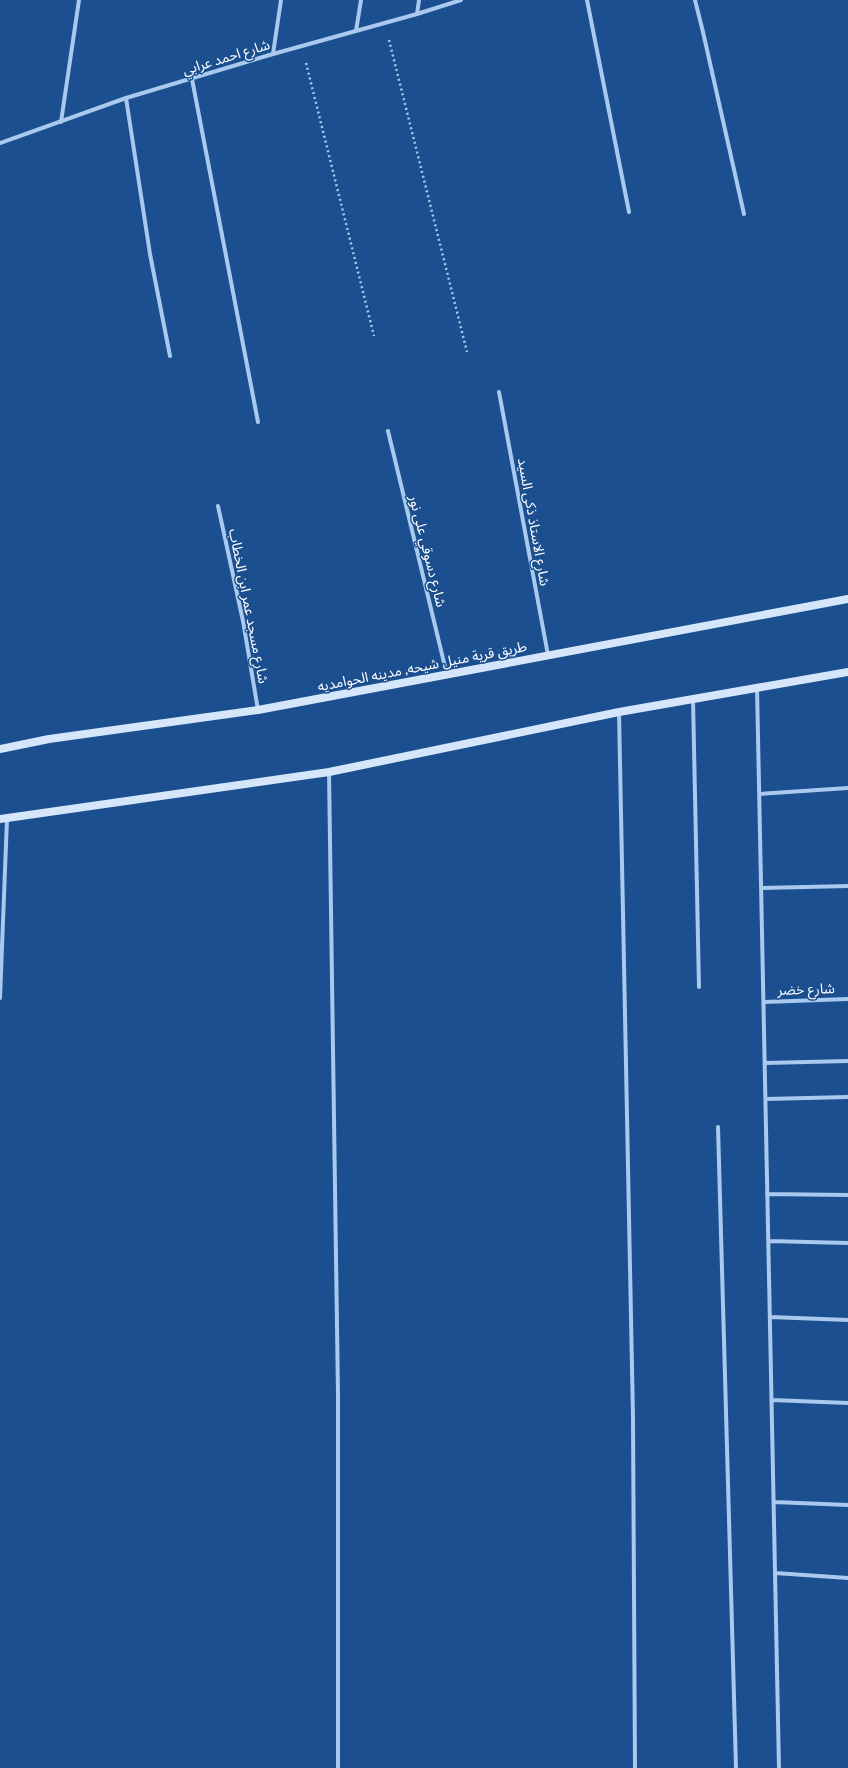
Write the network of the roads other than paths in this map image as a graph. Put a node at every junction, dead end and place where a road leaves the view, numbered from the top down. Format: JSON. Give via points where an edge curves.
{"nodes":[{"id":1,"x":79,"y":0,"type":"edge"},
{"id":2,"x":281,"y":0,"type":"edge"},
{"id":3,"x":361,"y":0,"type":"edge"},
{"id":4,"x":419,"y":0,"type":"edge"},
{"id":5,"x":461,"y":0,"type":"edge"},
{"id":6,"x":587,"y":0,"type":"edge"},
{"id":7,"x":695,"y":0,"type":"edge"},
{"id":8,"x":417,"y":14,"type":"junction"},
{"id":9,"x":356,"y":31,"type":"junction"},
{"id":10,"x":273,"y":54,"type":"junction"},
{"id":11,"x":192,"y":79,"type":"junction"},
{"id":12,"x":126,"y":98,"type":"junction"},
{"id":13,"x":61,"y":122,"type":"junction"},
{"id":14,"x":0,"y":143,"type":"edge"},
{"id":15,"x":629,"y":212,"type":"dead end"},
{"id":16,"x":744,"y":214,"type":"dead end"},
{"id":17,"x":170,"y":356,"type":"dead end"},
{"id":18,"x":499,"y":392,"type":"dead end"},
{"id":19,"x":258,"y":422,"type":"dead end"},
{"id":20,"x":388,"y":431,"type":"dead end"},
{"id":21,"x":218,"y":506,"type":"dead end"},
{"id":22,"x":848,"y":599,"type":"edge"},
{"id":23,"x":548,"y":655,"type":"junction"},
{"id":24,"x":848,"y":672,"type":"edge"},
{"id":25,"x":447,"y":675,"type":"junction"},
{"id":26,"x":757,"y":687,"type":"junction"},
{"id":27,"x":694,"y":699,"type":"junction"},
{"id":28,"x":258,"y":710,"type":"junction"},
{"id":29,"x":619,"y":712,"type":"junction"},
{"id":30,"x":0,"y":749,"type":"edge"},
{"id":31,"x":329,"y":772,"type":"junction"},
{"id":32,"x":848,"y":788,"type":"edge"},
{"id":33,"x":760,"y":794,"type":"junction"},
{"id":34,"x":3,"y":819,"type":"edge"},
{"id":35,"x":848,"y":886,"type":"edge"},
{"id":36,"x":762,"y":888,"type":"junction"},
{"id":37,"x":699,"y":987,"type":"dead end"},
{"id":38,"x":0,"y":998,"type":"edge"},
{"id":39,"x":848,"y":999,"type":"edge"},
{"id":40,"x":764,"y":1002,"type":"junction"},
{"id":41,"x":848,"y":1061,"type":"edge"},
{"id":42,"x":765,"y":1062,"type":"junction"},
{"id":43,"x":848,"y":1097,"type":"edge"},
{"id":44,"x":766,"y":1098,"type":"junction"},
{"id":45,"x":718,"y":1127,"type":"dead end"},
{"id":46,"x":767,"y":1194,"type":"junction"},
{"id":47,"x":848,"y":1195,"type":"edge"},
{"id":48,"x":769,"y":1241,"type":"junction"},
{"id":49,"x":848,"y":1242,"type":"edge"},
{"id":50,"x":770,"y":1317,"type":"junction"},
{"id":51,"x":848,"y":1320,"type":"edge"},
{"id":52,"x":772,"y":1400,"type":"junction"},
{"id":53,"x":848,"y":1403,"type":"edge"},
{"id":54,"x":774,"y":1502,"type":"junction"},
{"id":55,"x":848,"y":1505,"type":"edge"},
{"id":56,"x":775,"y":1573,"type":"junction"},
{"id":57,"x":848,"y":1578,"type":"edge"},
{"id":58,"x":338,"y":1768,"type":"edge"},
{"id":59,"x":636,"y":1768,"type":"edge"},
{"id":60,"x":736,"y":1768,"type":"edge"},
{"id":61,"x":779,"y":1768,"type":"edge"}],
"edges":[{"from":1,"to":13,"type":"street"},
{"from":2,"to":10,"type":"street"},
{"from":3,"to":9,"type":"street"},
{"from":4,"to":8,"type":"street"},
{"from":5,"to":8,"type":"street","name":"شارع احمد عرابي"},
{"from":6,"to":15,"type":"street"},
{"from":7,"to":16,"type":"street"},
{"from":8,"to":9,"type":"street","name":"شارع احمد عرابي"},
{"from":9,"to":10,"type":"street","name":"شارع احمد عرابي"},
{"from":10,"to":11,"type":"street","name":"شارع احمد عرابي"},
{"from":11,"to":12,"type":"street","name":"شارع احمد عرابي"},
{"from":11,"to":19,"type":"street"},
{"from":12,"to":13,"type":"street","name":"شارع احمد عرابي"},
{"from":12,"to":17,"type":"street","via":[[150,254]]},
{"from":13,"to":14,"type":"street","name":"شارع احمد عرابي"},
{"from":18,"to":23,"type":"street","name":"شارع الاستاذ ذكى السيد"},
{"from":20,"to":25,"type":"street","name":"شارع دسوقي على نور"},
{"from":21,"to":28,"type":"street","name":"شارع مسجد عمر ابن الخطاب","via":[[243,621]]},
{"from":22,"to":23,"type":"main road","name":"طريق قرية منيل شيحه, مدينه الحوامديه"},
{"from":23,"to":25,"type":"main road","name":"طريق قرية منيل شيحه, مدينه الحوامديه"},
{"from":24,"to":26,"type":"main road"},
{"from":25,"to":28,"type":"main road","name":"طريق قرية منيل شيحه, مدينه الحوامديه"},
{"from":26,"to":27,"type":"main road"},
{"from":26,"to":33,"type":"street"},
{"from":27,"to":29,"type":"main road"},
{"from":27,"to":37,"type":"street"},
{"from":28,"to":30,"type":"main road","name":"طريق قرية منيل شيحه, مدينه الحوامديه","via":[[49,739]]},
{"from":29,"to":31,"type":"main road"},
{"from":29,"to":59,"type":"street"},
{"from":31,"to":34,"type":"main road"},
{"from":31,"to":58,"type":"street","via":[[338,1395]]},
{"from":32,"to":33,"type":"street"},
{"from":33,"to":36,"type":"street"},
{"from":34,"to":38,"type":"street"},
{"from":35,"to":36,"type":"street"},
{"from":36,"to":40,"type":"street"},
{"from":39,"to":40,"type":"street","name":"شارع خضر"},
{"from":40,"to":42,"type":"street"},
{"from":41,"to":42,"type":"street"},
{"from":42,"to":44,"type":"street"},
{"from":43,"to":44,"type":"street"},
{"from":44,"to":46,"type":"street"},
{"from":45,"to":60,"type":"street"},
{"from":46,"to":47,"type":"street"},
{"from":46,"to":48,"type":"street"},
{"from":48,"to":49,"type":"street"},
{"from":48,"to":50,"type":"street"},
{"from":50,"to":51,"type":"street"},
{"from":50,"to":52,"type":"street"},
{"from":52,"to":53,"type":"street"},
{"from":52,"to":54,"type":"street"},
{"from":54,"to":55,"type":"street"},
{"from":54,"to":56,"type":"street"},
{"from":56,"to":57,"type":"street"},
{"from":56,"to":61,"type":"street"}]}
